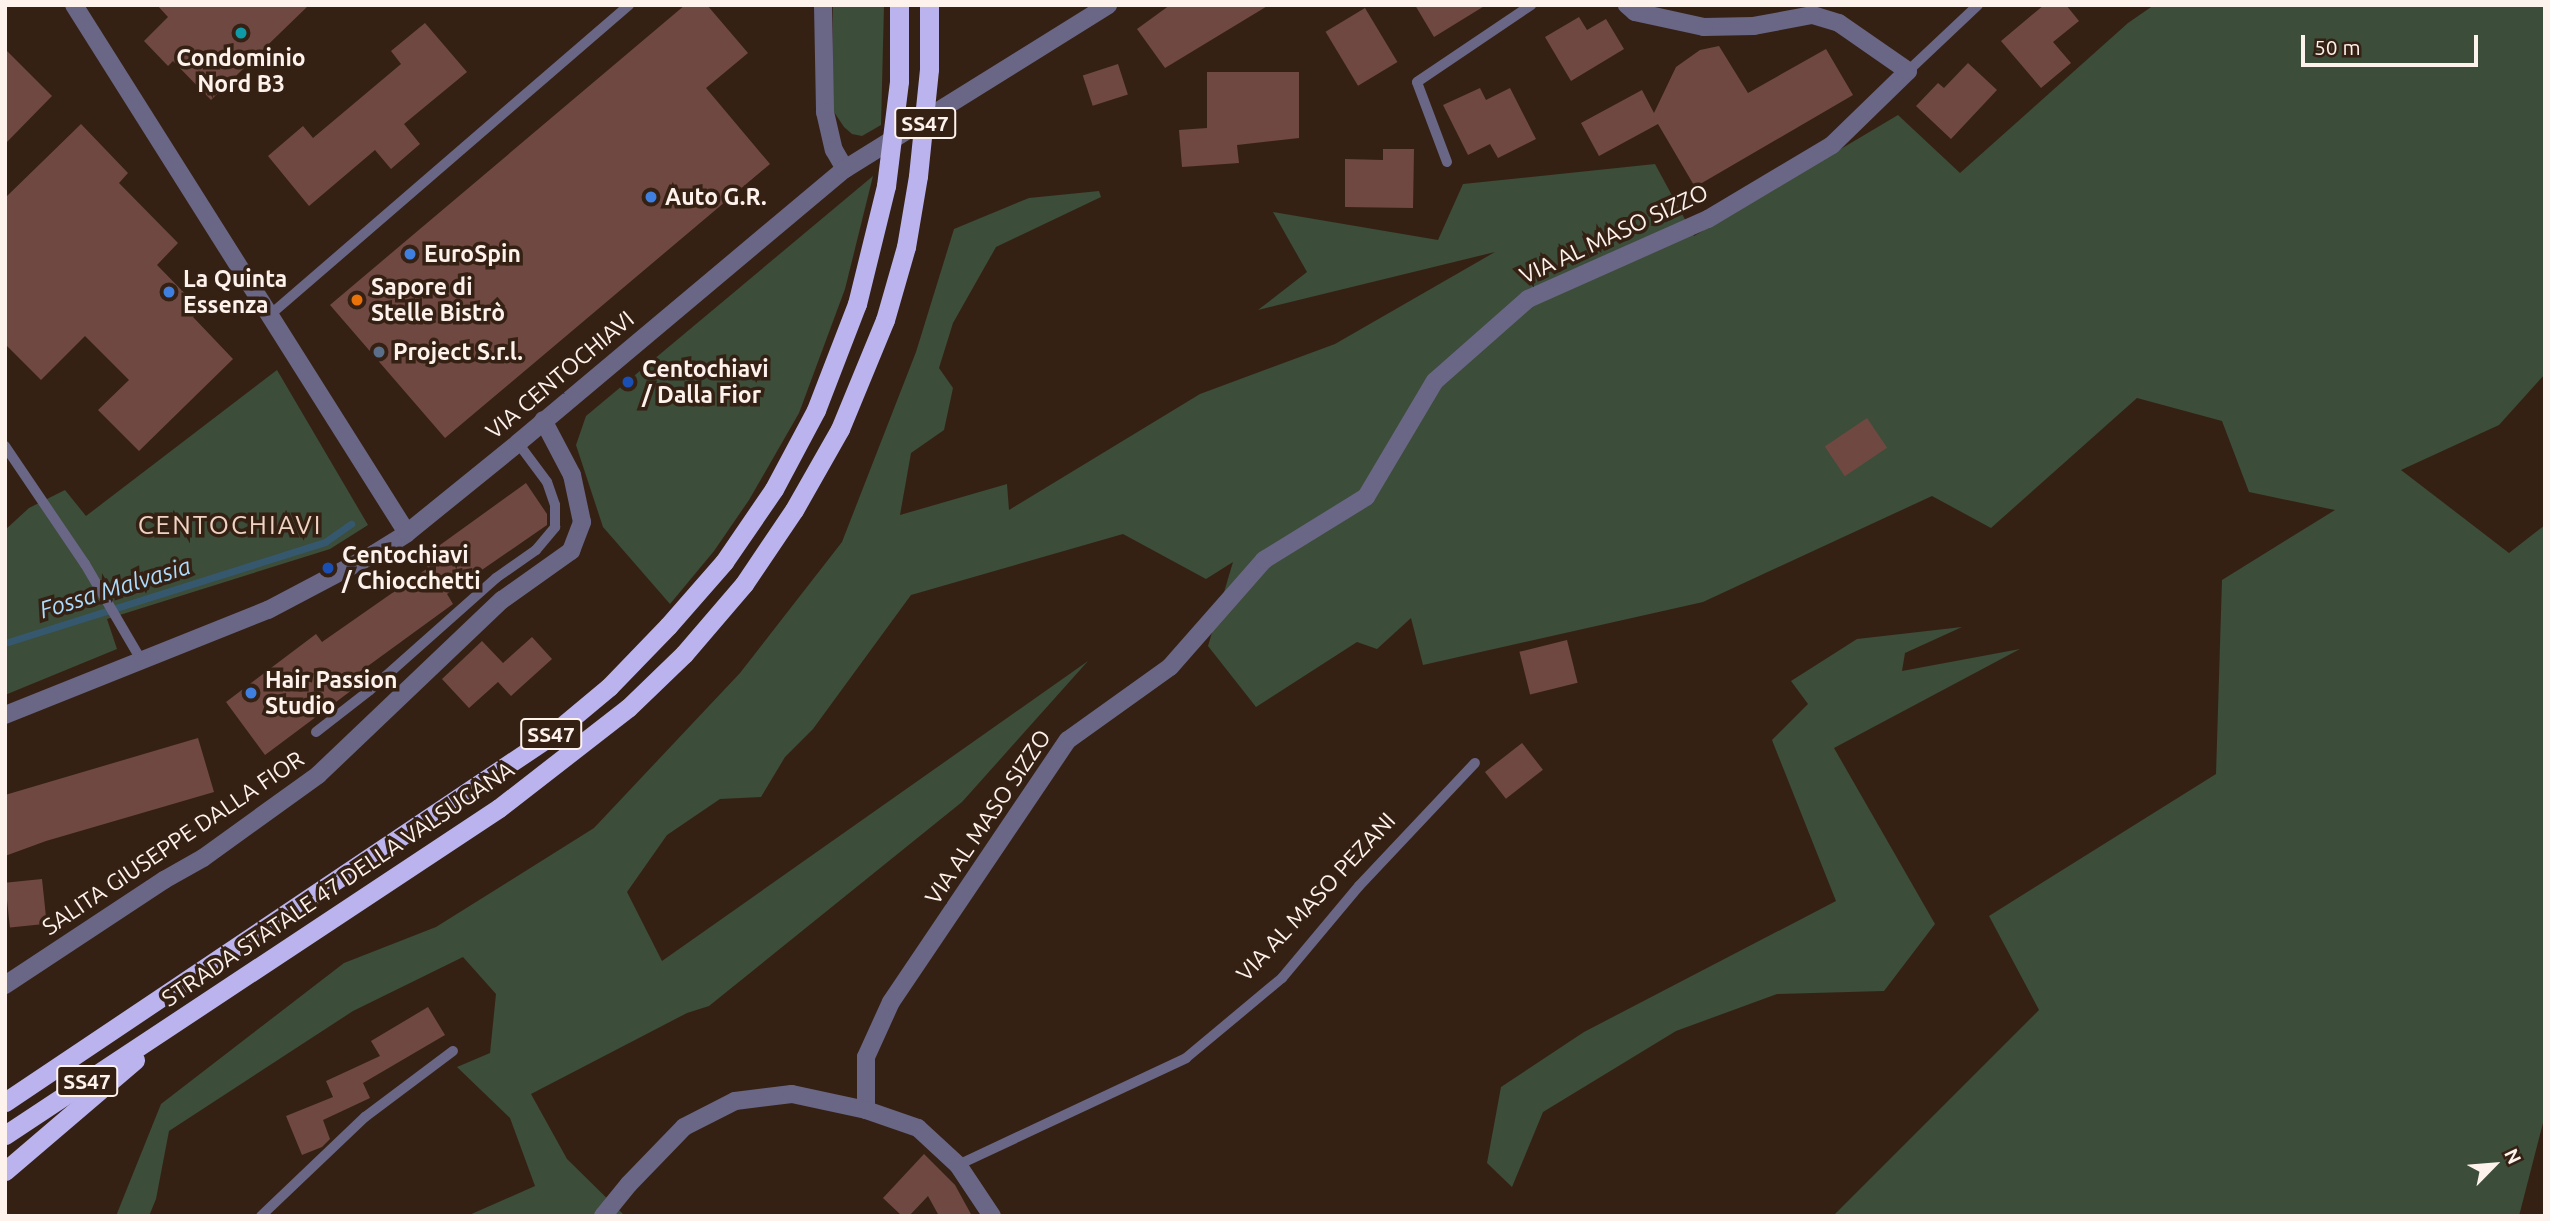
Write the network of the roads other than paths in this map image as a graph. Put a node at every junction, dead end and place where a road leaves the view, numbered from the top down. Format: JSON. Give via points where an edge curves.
{"nodes":[{"id":1,"x":74,"y":5,"type":"edge"},
{"id":2,"x":629,"y":5,"type":"edge"},
{"id":3,"x":822,"y":5,"type":"edge"},
{"id":4,"x":899,"y":5,"type":"edge"},
{"id":5,"x":929,"y":5,"type":"edge"},
{"id":6,"x":1108,"y":5,"type":"edge"},
{"id":7,"x":1531,"y":5,"type":"edge"},
{"id":8,"x":1627,"y":5,"type":"edge"},
{"id":9,"x":1978,"y":5,"type":"edge"},
{"id":10,"x":1908,"y":71,"type":"junction"},
{"id":11,"x":1447,"y":162,"type":"dead end"},
{"id":12,"x":845,"y":169,"type":"junction"},
{"id":13,"x":271,"y":314,"type":"junction"},
{"id":14,"x":543,"y":420,"type":"junction"},
{"id":15,"x":518,"y":443,"type":"junction"},
{"id":16,"x":5,"y":446,"type":"edge"},
{"id":17,"x":407,"y":533,"type":"junction"},
{"id":18,"x":141,"y":660,"type":"junction"},
{"id":19,"x":5,"y":715,"type":"edge"},
{"id":20,"x":316,"y":732,"type":"dead end"},
{"id":21,"x":1475,"y":763,"type":"dead end"},
{"id":22,"x":5,"y":985,"type":"edge"},
{"id":23,"x":169,"y":1027,"type":"junction"},
{"id":24,"x":453,"y":1051,"type":"dead end"},
{"id":25,"x":5,"y":1102,"type":"edge"},
{"id":26,"x":866,"y":1110,"type":"junction"},
{"id":27,"x":5,"y":1135,"type":"edge"},
{"id":28,"x":958,"y":1165,"type":"junction"},
{"id":29,"x":5,"y":1171,"type":"edge"},
{"id":30,"x":261,"y":1216,"type":"edge"},
{"id":31,"x":603,"y":1216,"type":"edge"},
{"id":32,"x":992,"y":1216,"type":"edge"}],
"edges":[{"from":1,"to":13,"type":"street"},
{"from":2,"to":13,"type":"lane"},
{"from":3,"to":12,"type":"street","via":[[825,112],[834,150]]},
{"from":4,"to":25,"type":"highway","name":"STRADA STATALE 47 DELLA VALSUGANA","number":"SS47","bridge":true,"via":[[899,81],[887,186],[858,304],[816,410],[774,489],[724,562],[609,687],[549,737]]},
{"from":5,"to":23,"type":"highway","name":"STRADA STATALE 47 DELLA VALSUGANA","number":"SS47","bridge":true,"via":[[929,69],[918,176],[906,247],[885,320],[840,429],[794,510],[744,584],[684,654],[628,708],[499,808]]},
{"from":6,"to":12,"type":"street","name":"VIA CENTOCHIAVI"},
{"from":7,"to":11,"type":"lane","via":[[1416,82]]},
{"from":8,"to":10,"type":"street","via":[[1635,12],[1704,27],[1754,26],[1812,15],[1839,23]]},
{"from":9,"to":10,"type":"lane"},
{"from":10,"to":26,"type":"street","name":"VIA AL MASO SIZZO","via":[[1832,145],[1708,219],[1528,299],[1435,381],[1366,497],[1264,561],[1170,667],[1068,740],[891,1002],[866,1056]]},
{"from":12,"to":14,"type":"street","name":"VIA CENTOCHIAVI"},
{"from":13,"to":17,"type":"street"},
{"from":14,"to":15,"type":"street","name":"VIA CENTOCHIAVI"},
{"from":14,"to":22,"type":"street","name":"SALITA GIUSEPPE DALLA FIOR","via":[[572,475],[582,522],[571,551],[502,600],[318,775],[203,858]]},
{"from":15,"to":17,"type":"street","name":"VIA CENTOCHIAVI"},
{"from":15,"to":20,"type":"lane","via":[[547,482],[555,505],[555,527],[536,550],[496,578]]},
{"from":16,"to":18,"type":"lane","via":[[105,595]]},
{"from":17,"to":18,"type":"street","name":"VIA CENTOCHIAVI","via":[[268,610]]},
{"from":18,"to":19,"type":"street","name":"VIA CENTOCHIAVI"},
{"from":21,"to":28,"type":"lane","name":"VIA AL MASO PEZANI","via":[[1359,886],[1282,978],[1186,1058]]},
{"from":23,"to":27,"type":"highway","name":"STRADA STATALE 47 DELLA VALSUGANA","number":"SS47"},
{"from":23,"to":29,"type":"highway","via":[[114,1080]]},
{"from":24,"to":30,"type":"lane","via":[[365,1117]]},
{"from":26,"to":28,"type":"street","via":[[918,1128]]},
{"from":26,"to":31,"type":"street","via":[[792,1094],[735,1101],[684,1127]]},
{"from":28,"to":32,"type":"street"}]}
